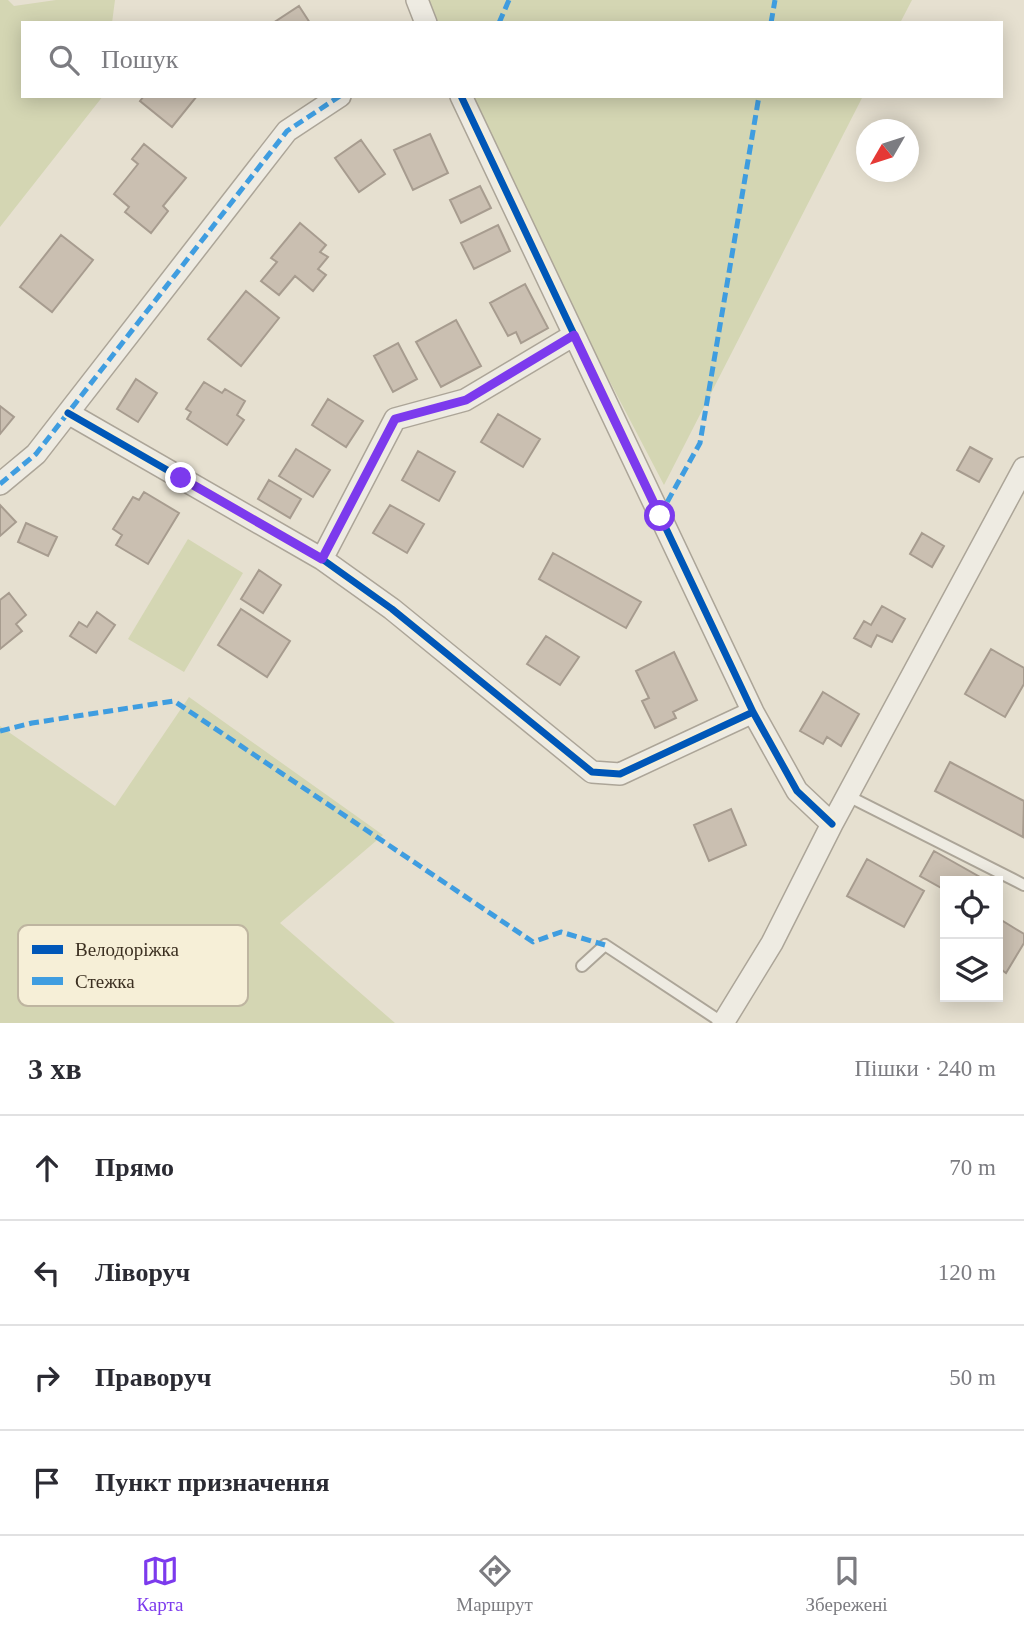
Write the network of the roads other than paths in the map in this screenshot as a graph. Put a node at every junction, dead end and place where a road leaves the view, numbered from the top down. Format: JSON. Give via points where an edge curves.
{"nodes":[{"id":1,"x":417,"y":0,"type":"edge"},
{"id":2,"x":425,"y":21,"type":"edge"},
{"id":3,"x":337,"y":98,"type":"edge"},
{"id":4,"x":462,"y":98,"type":"edge"},
{"id":5,"x":574,"y":335,"type":"junction"},
{"id":6,"x":68,"y":413,"type":"junction"},
{"id":7,"x":1024,"y":468,"type":"edge"},
{"id":8,"x":0,"y":484,"type":"edge"},
{"id":9,"x":322,"y":559,"type":"junction"},
{"id":10,"x":753,"y":712,"type":"junction"},
{"id":11,"x":848,"y":796,"type":"junction"},
{"id":12,"x":832,"y":824,"type":"junction"},
{"id":13,"x":1024,"y":885,"type":"edge"},
{"id":14,"x":582,"y":966,"type":"dead end"},
{"id":15,"x":723,"y":1023,"type":"edge"}],
"edges":[{"from":1,"to":2,"type":"street"},
{"from":3,"to":6,"type":"street","via":[[287,131]]},
{"from":4,"to":5,"type":"street"},
{"from":5,"to":9,"type":"street","via":[[466,400],[395,419]]},
{"from":5,"to":10,"type":"street"},
{"from":6,"to":8,"type":"street","via":[[36,454]]},
{"from":6,"to":9,"type":"street"},
{"from":7,"to":11,"type":"street"},
{"from":9,"to":10,"type":"street","via":[[392,609],[593,772],[620,774]]},
{"from":10,"to":12,"type":"street","via":[[797,791]]},
{"from":11,"to":12,"type":"street"},
{"from":11,"to":13,"type":"lane"},
{"from":12,"to":15,"type":"street","via":[[772,943]]},
{"from":14,"to":15,"type":"lane","via":[[605,944]]}]}
